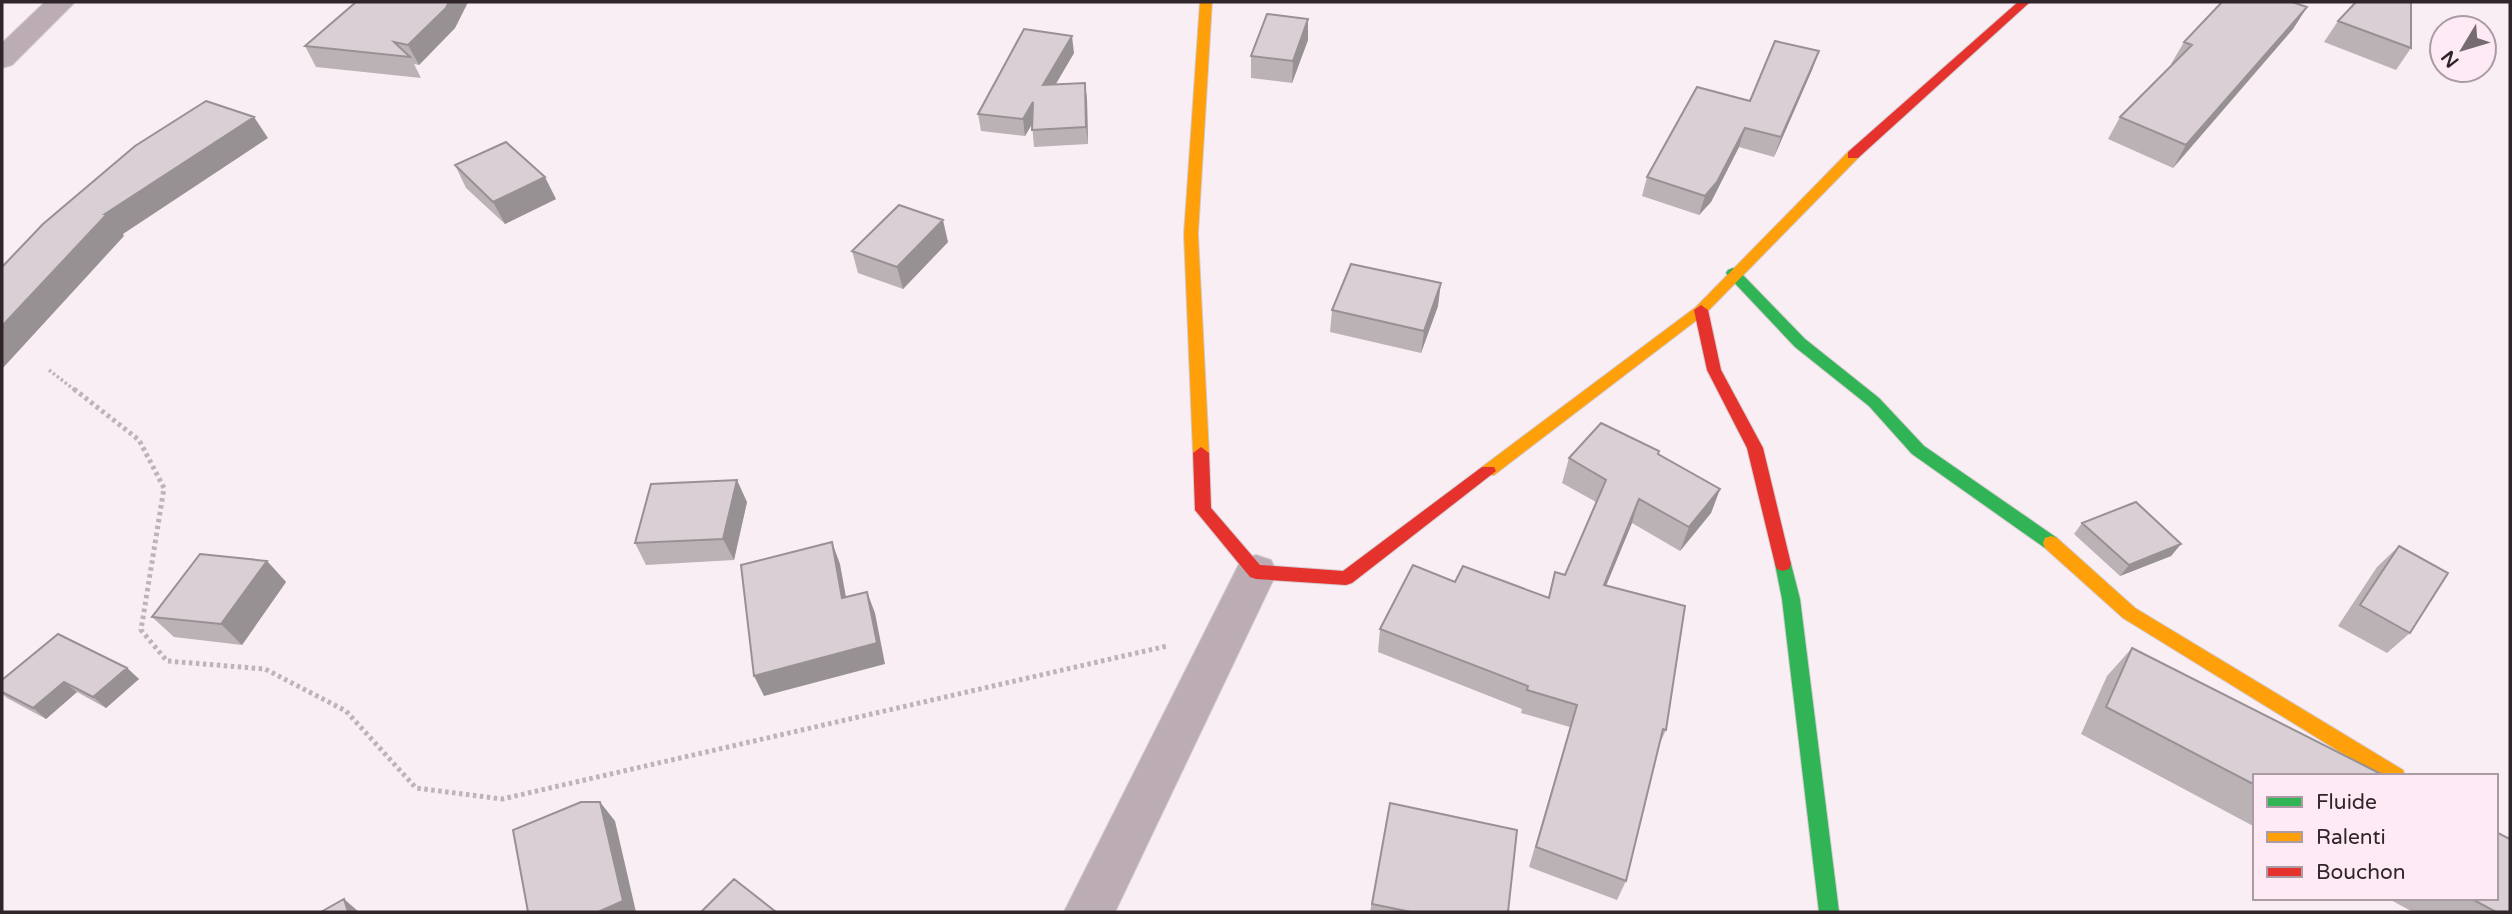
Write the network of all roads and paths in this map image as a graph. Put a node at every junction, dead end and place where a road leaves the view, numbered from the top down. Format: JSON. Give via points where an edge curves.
{"nodes":[{"id":1,"x":61,"y":2,"type":"edge"},
{"id":2,"x":1206,"y":2,"type":"edge"},
{"id":3,"x":2024,"y":2,"type":"edge"},
{"id":4,"x":2,"y":59,"type":"edge"},
{"id":5,"x":1733,"y":273,"type":"junction"},
{"id":6,"x":1701,"y":310,"type":"junction"},
{"id":7,"x":49,"y":370,"type":"dead end"},
{"id":8,"x":1256,"y":572,"type":"junction"},
{"id":9,"x":1230,"y":632,"type":"junction"},
{"id":10,"x":2393,"y":774,"type":"edge"},
{"id":11,"x":1089,"y":912,"type":"edge"},
{"id":12,"x":1829,"y":912,"type":"edge"}],
"edges":[{"from":1,"to":4,"type":"street"},
{"from":2,"to":8,"type":"street","via":[[1191,234],[1203,510]]},
{"from":3,"to":5,"type":"street","via":[[1846,161]]},
{"from":5,"to":6,"type":"street"},
{"from":5,"to":10,"type":"street","via":[[1800,343],[1874,402],[1918,450],[2038,531],[2129,613]]},
{"from":6,"to":8,"type":"street","via":[[1346,579]]},
{"from":6,"to":12,"type":"street","via":[[1714,370],[1755,448],[1791,599]]},
{"from":7,"to":9,"type":"path","via":[[139,440],[164,488],[141,630],[167,661],[265,668],[346,711],[416,788],[502,799]]},
{"from":8,"to":9,"type":"street"},
{"from":9,"to":11,"type":"street"}]}
